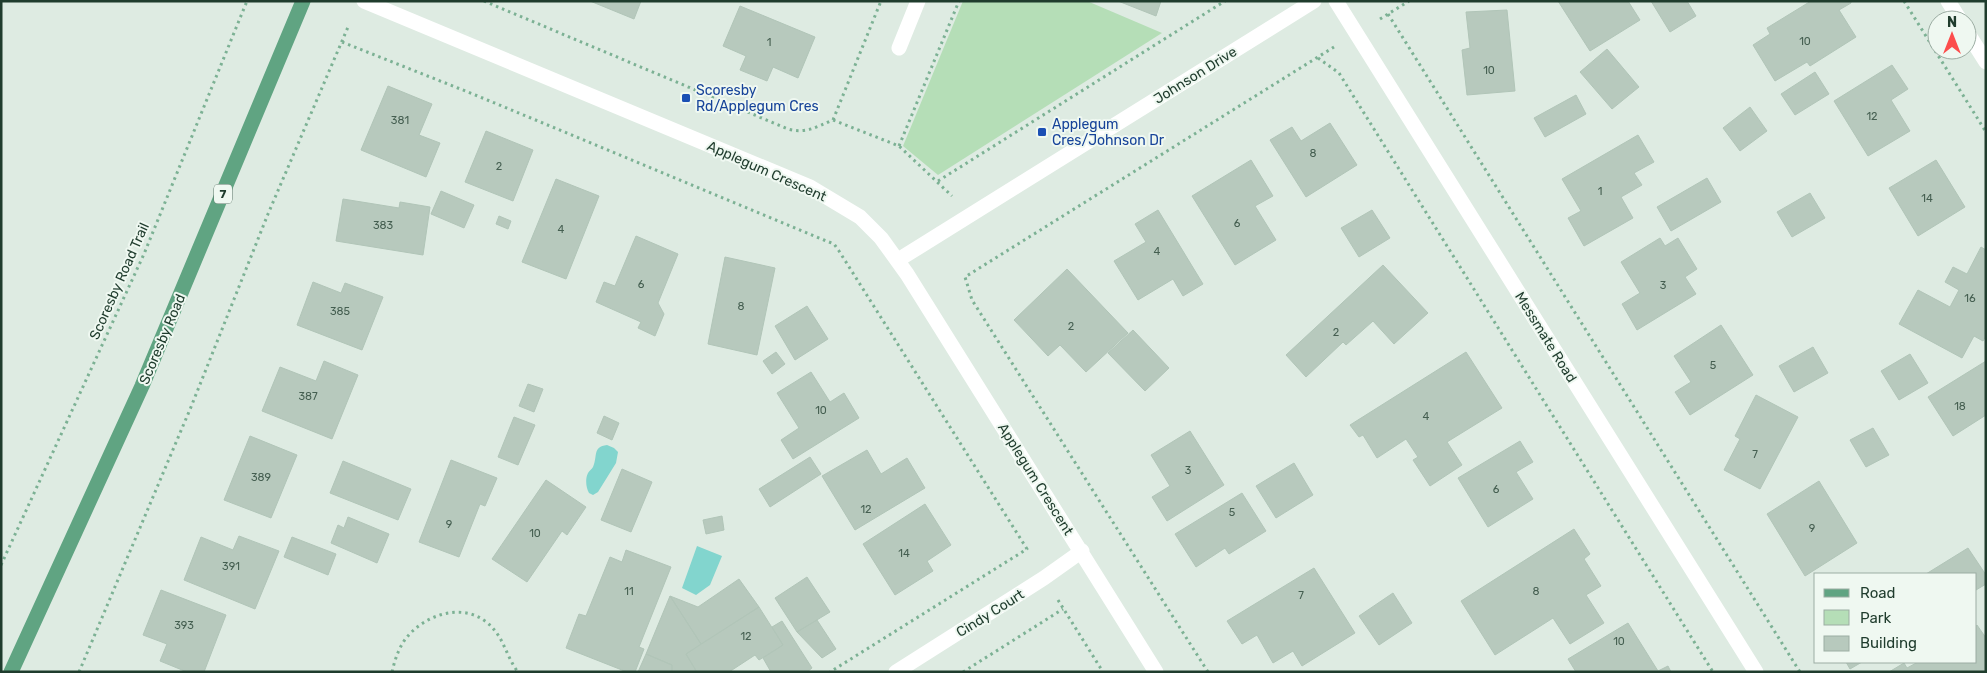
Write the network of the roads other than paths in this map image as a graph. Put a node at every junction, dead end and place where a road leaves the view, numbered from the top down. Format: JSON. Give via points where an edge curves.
{"nodes":[{"id":1,"x":303,"y":1,"type":"edge"},
{"id":2,"x":364,"y":1,"type":"edge"},
{"id":3,"x":918,"y":1,"type":"edge"},
{"id":4,"x":1314,"y":1,"type":"edge"},
{"id":5,"x":1336,"y":1,"type":"edge"},
{"id":6,"x":899,"y":48,"type":"dead end"},
{"id":7,"x":1977,"y":48,"type":"edge"},
{"id":8,"x":1986,"y":62,"type":"edge"},
{"id":9,"x":898,"y":260,"type":"junction"},
{"id":10,"x":1082,"y":551,"type":"junction"},
{"id":11,"x":11,"y":672,"type":"edge"},
{"id":12,"x":896,"y":672,"type":"edge"},
{"id":13,"x":1156,"y":672,"type":"edge"},
{"id":14,"x":1756,"y":672,"type":"edge"}],
"edges":[{"from":1,"to":11,"type":"main road","name":"Scoresby Road","number":"7","via":[[142,386]]},
{"from":2,"to":9,"type":"street","name":"Applegum Crescent","via":[[810,187],[860,217]]},
{"from":3,"to":6,"type":"street"},
{"from":4,"to":9,"type":"street","name":"Johnson Drive"},
{"from":5,"to":14,"type":"street","name":"Messmate Road"},
{"from":7,"to":8,"type":"street"},
{"from":9,"to":10,"type":"street","name":"Applegum Crescent"},
{"from":10,"to":12,"type":"street","name":"Cindy Court"},
{"from":10,"to":13,"type":"street","name":"Applegum Crescent"}]}
